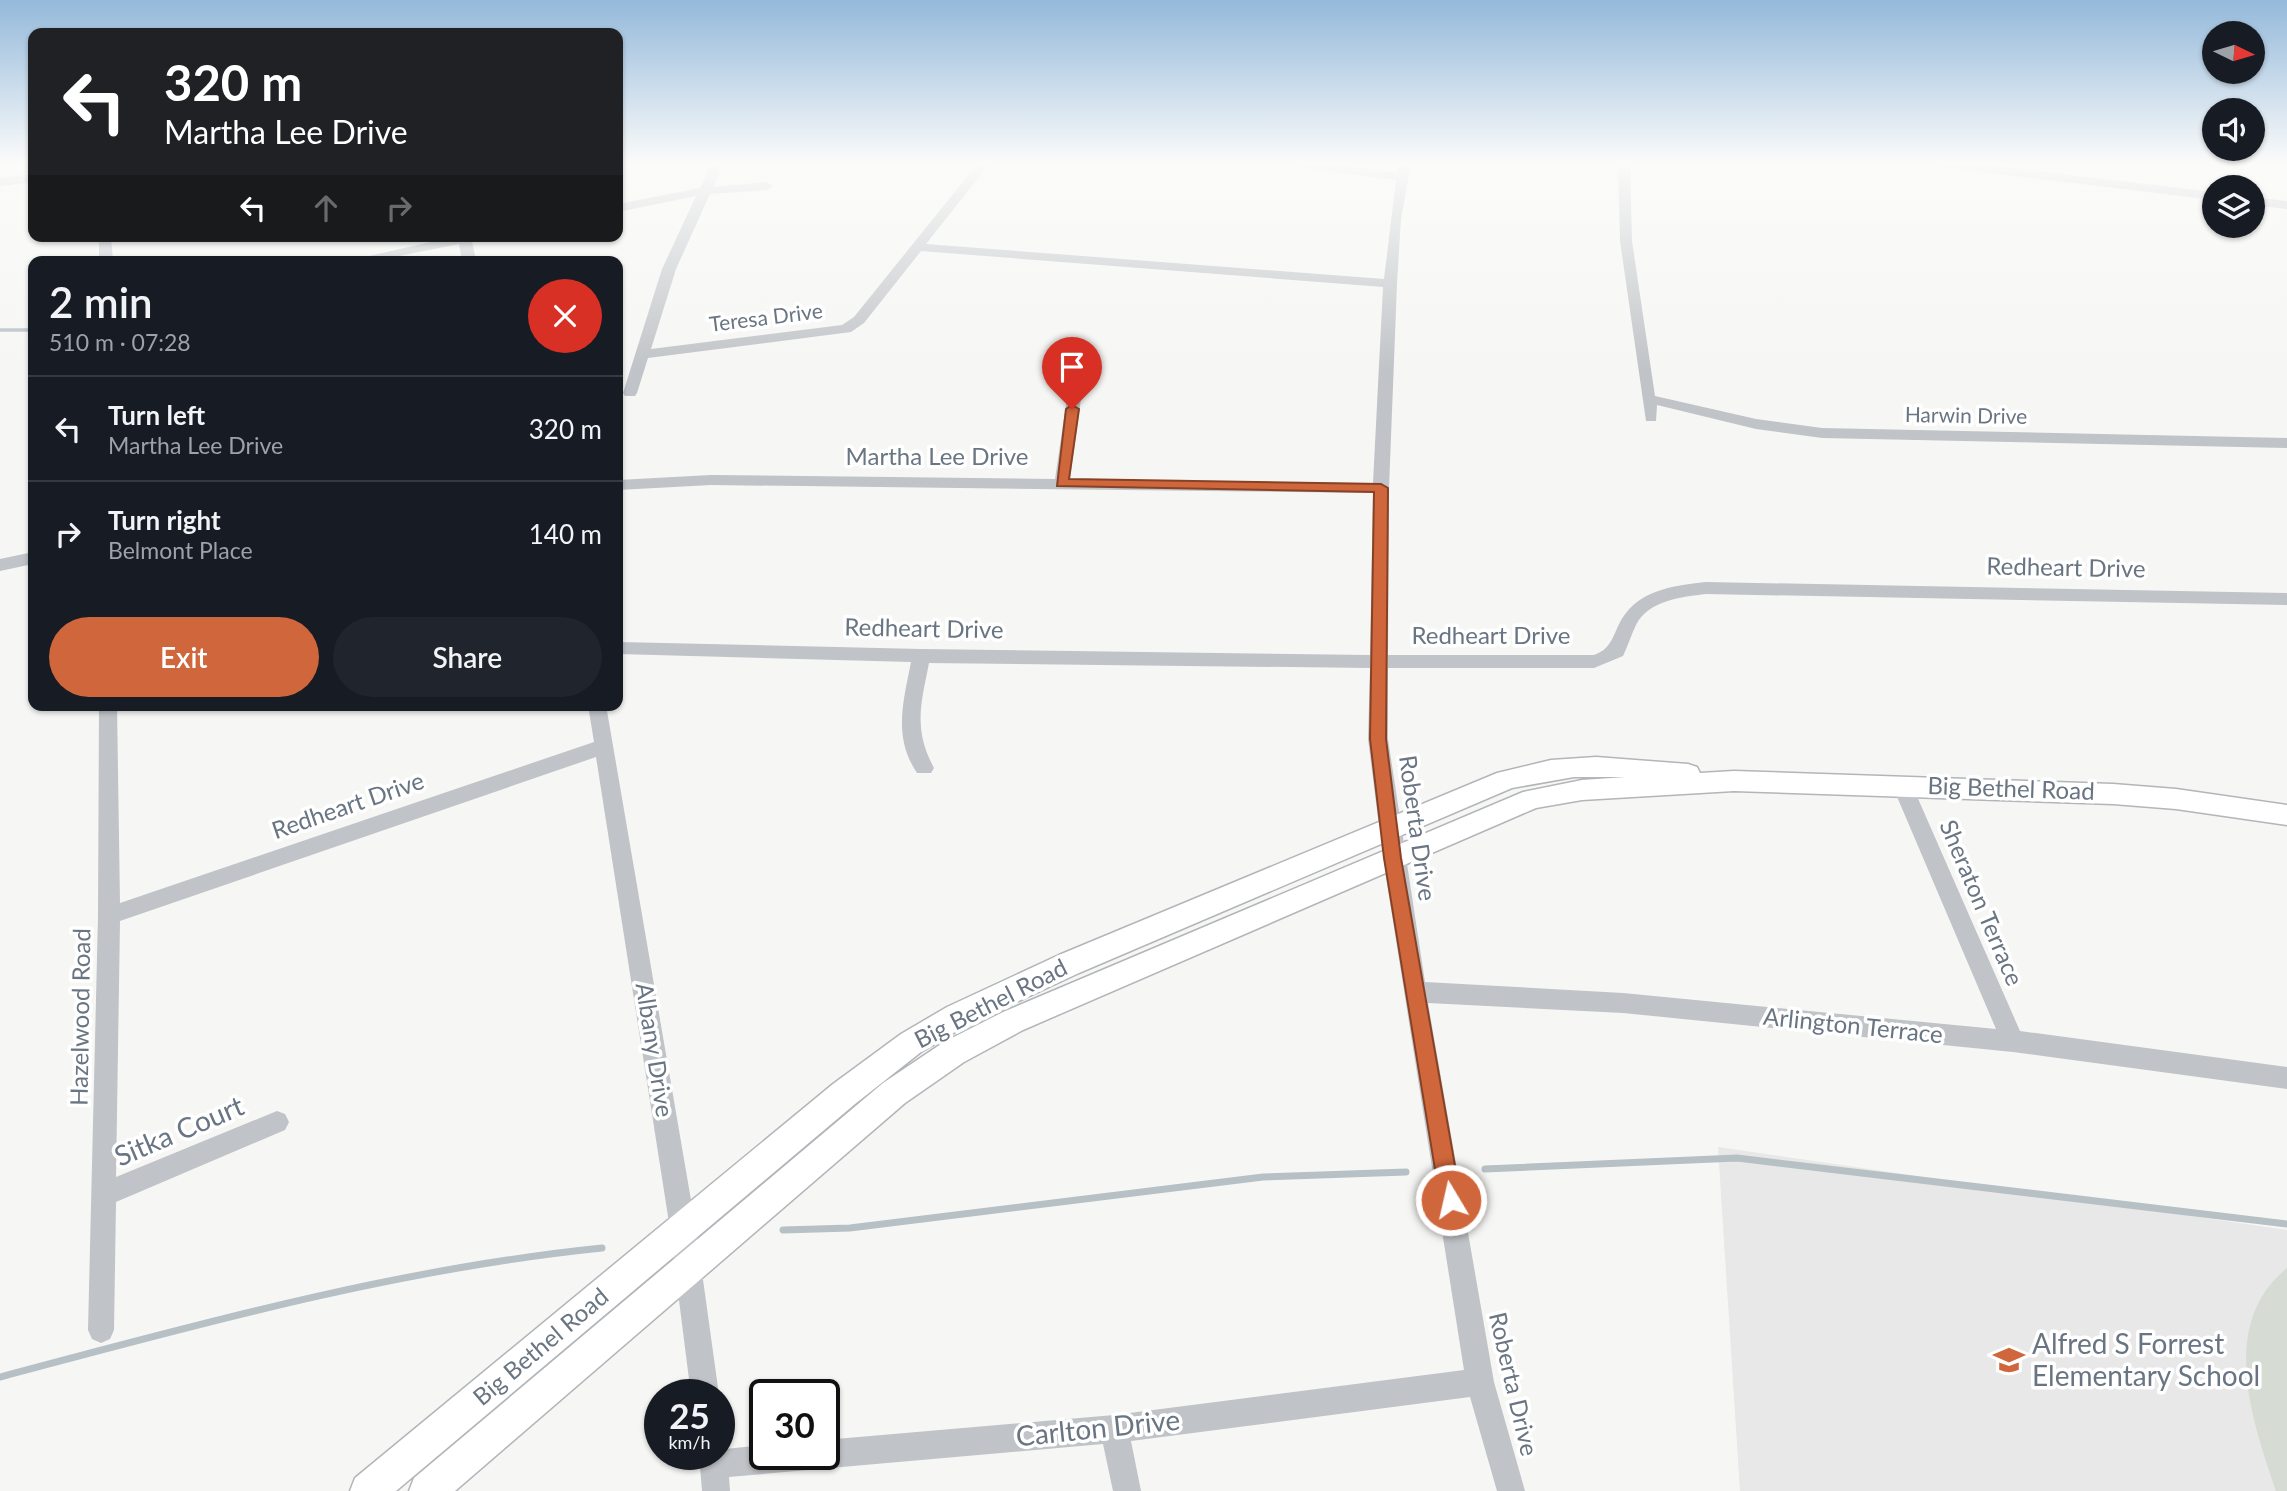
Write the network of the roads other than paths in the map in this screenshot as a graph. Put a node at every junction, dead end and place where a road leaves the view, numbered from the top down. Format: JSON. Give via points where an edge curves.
{"nodes":[{"id":1,"x":686,"y":233,"type":"edge"},
{"id":2,"x":929,"y":233,"type":"edge"},
{"id":3,"x":1396,"y":233,"type":"edge"},
{"id":4,"x":1626,"y":233,"type":"edge"},
{"id":5,"x":451,"y":242,"type":"edge"},
{"id":6,"x":917,"y":247,"type":"junction"},
{"id":7,"x":379,"y":256,"type":"edge"},
{"id":8,"x":1390,"y":284,"type":"junction"},
{"id":9,"x":642,"y":354,"type":"junction"},
{"id":10,"x":1076,"y":384,"type":"dead end"},
{"id":11,"x":630,"y":393,"type":"dead end"},
{"id":12,"x":1648,"y":399,"type":"junction"},
{"id":13,"x":1651,"y":418,"type":"dead end"},
{"id":14,"x":2287,"y":443,"type":"edge"},
{"id":15,"x":1062,"y":483,"type":"junction"},
{"id":16,"x":623,"y":485,"type":"edge"},
{"id":17,"x":1381,"y":488,"type":"junction"},
{"id":18,"x":28,"y":559,"type":"edge"},
{"id":19,"x":0,"y":565,"type":"edge"},
{"id":20,"x":2287,"y":598,"type":"edge"},
{"id":21,"x":623,"y":648,"type":"edge"},
{"id":22,"x":921,"y":656,"type":"junction"},
{"id":23,"x":1379,"y":662,"type":"junction"},
{"id":24,"x":110,"y":711,"type":"edge"},
{"id":25,"x":598,"y":711,"type":"edge"},
{"id":26,"x":605,"y":746,"type":"junction"},
{"id":27,"x":924,"y":768,"type":"dead end"},
{"id":28,"x":1902,"y":785,"type":"junction"},
{"id":29,"x":2287,"y":816,"type":"edge"},
{"id":30,"x":1391,"y":843,"type":"junction"},
{"id":31,"x":108,"y":916,"type":"junction"},
{"id":32,"x":1034,"y":980,"type":"junction"},
{"id":33,"x":1417,"y":992,"type":"junction"},
{"id":34,"x":1048,"y":1007,"type":"junction"},
{"id":35,"x":2013,"y":1041,"type":"junction"},
{"id":36,"x":2287,"y":1078,"type":"edge"},
{"id":37,"x":278,"y":1122,"type":"dead end"},
{"id":38,"x":104,"y":1195,"type":"junction"},
{"id":39,"x":683,"y":1229,"type":"junction"},
{"id":40,"x":689,"y":1268,"type":"junction"},
{"id":41,"x":101,"y":1330,"type":"dead end"},
{"id":42,"x":703,"y":1379,"type":"edge"},
{"id":43,"x":1480,"y":1382,"type":"junction"},
{"id":44,"x":1114,"y":1429,"type":"junction"},
{"id":45,"x":735,"y":1468,"type":"edge"},
{"id":46,"x":368,"y":1491,"type":"edge"},
{"id":47,"x":427,"y":1491,"type":"edge"},
{"id":48,"x":1127,"y":1491,"type":"edge"},
{"id":49,"x":1511,"y":1491,"type":"edge"}],
"edges":[{"from":1,"to":9,"type":"street"},
{"from":2,"to":6,"type":"street","name":"Teresa Drive"},
{"from":3,"to":8,"type":"street","name":"Roberta Drive"},
{"from":4,"to":12,"type":"street"},
{"from":5,"to":7,"type":"street"},
{"from":6,"to":8,"type":"street"},
{"from":6,"to":9,"type":"street","name":"Teresa Drive","via":[[859,320],[846,329]]},
{"from":8,"to":17,"type":"street","name":"Roberta Drive"},
{"from":9,"to":11,"type":"street"},
{"from":10,"to":15,"type":"street"},
{"from":12,"to":13,"type":"street"},
{"from":12,"to":14,"type":"street","name":"Harwin Drive","via":[[1756,424],[1822,433]]},
{"from":15,"to":16,"type":"street","name":"Martha Lee Drive","via":[[711,480]]},
{"from":15,"to":17,"type":"street","name":"Martha Lee Drive"},
{"from":17,"to":23,"type":"street","name":"Roberta Drive"},
{"from":18,"to":19,"type":"street"},
{"from":20,"to":23,"type":"street","name":"Redheart Drive","via":[[1706,588],[1669,592],[1640,608],[1625,631],[1623,645],[1595,663]]},
{"from":21,"to":22,"type":"street","name":"Redheart Drive"},
{"from":22,"to":23,"type":"street","name":"Redheart Drive"},
{"from":22,"to":27,"type":"street","via":[[910,735]]},
{"from":23,"to":30,"type":"street","name":"Roberta Drive","via":[[1378,739]]},
{"from":24,"to":31,"type":"street","name":"Hazelwood Road"},
{"from":25,"to":26,"type":"street","name":"Albany Drive"},
{"from":26,"to":31,"type":"street","name":"Redheart Drive"},
{"from":26,"to":39,"type":"street","name":"Albany Drive"},
{"from":28,"to":29,"type":"main road","name":"Big Bethel Road","via":[[2150,797]]},
{"from":28,"to":30,"type":"main road","name":"Big Bethel Road","via":[[1734,781],[1548,794]]},
{"from":28,"to":35,"type":"street","name":"Sheraton Terrace"},
{"from":30,"to":32,"type":"main road","name":"Big Bethel Road"},
{"from":30,"to":33,"type":"street","name":"Roberta Drive"},
{"from":30,"to":34,"type":"main road","name":"Big Bethel Road"},
{"from":31,"to":38,"type":"street","name":"Hazelwood Road"},
{"from":32,"to":34,"type":"main road"},
{"from":32,"to":39,"type":"main road","name":"Big Bethel Road","via":[[911,1043]]},
{"from":33,"to":35,"type":"street","name":"Arlington Terrace","via":[[1623,1003]]},
{"from":33,"to":43,"type":"street","name":"Roberta Drive"},
{"from":34,"to":40,"type":"main road","name":"Big Bethel Road","via":[[972,1042],[894,1093]]},
{"from":35,"to":36,"type":"street","name":"Arlington Terrace"},
{"from":37,"to":38,"type":"street","name":"Sitka Court"},
{"from":38,"to":41,"type":"street","name":"Hazelwood Road"},
{"from":39,"to":40,"type":"street","name":"Albany Drive"},
{"from":39,"to":46,"type":"main road","name":"Big Bethel Road"},
{"from":40,"to":42,"type":"street","name":"Albany Drive"},
{"from":40,"to":47,"type":"main road","name":"Big Bethel Road"},
{"from":43,"to":44,"type":"street","name":"Carlton Drive"},
{"from":43,"to":49,"type":"street","name":"Roberta Drive"},
{"from":44,"to":45,"type":"street","name":"Carlton Drive"},
{"from":44,"to":48,"type":"street"}]}
